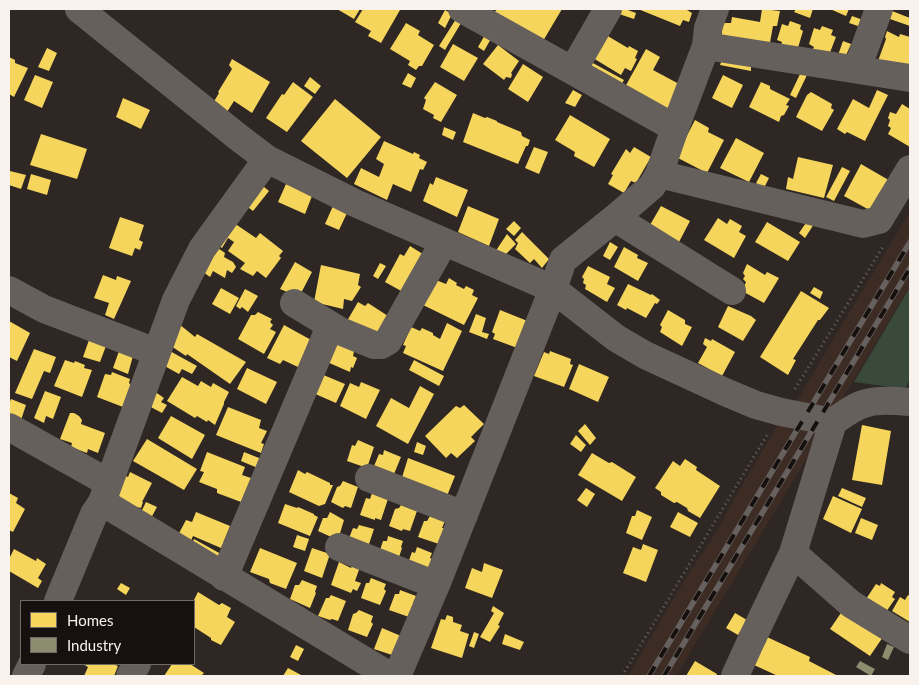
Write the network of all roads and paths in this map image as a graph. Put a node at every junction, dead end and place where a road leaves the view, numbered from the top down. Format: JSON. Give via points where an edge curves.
{"nodes":[{"id":1,"x":79,"y":9,"type":"edge"},
{"id":2,"x":462,"y":9,"type":"edge"},
{"id":3,"x":608,"y":9,"type":"edge"},
{"id":4,"x":715,"y":9,"type":"edge"},
{"id":5,"x":879,"y":9,"type":"edge"},
{"id":6,"x":706,"y":46,"type":"junction"},
{"id":7,"x":857,"y":69,"type":"junction"},
{"id":8,"x":573,"y":70,"type":"junction"},
{"id":9,"x":910,"y":78,"type":"edge"},
{"id":10,"x":675,"y":128,"type":"junction"},
{"id":11,"x":268,"y":159,"type":"junction"},
{"id":12,"x":910,"y":169,"type":"edge"},
{"id":13,"x":659,"y":174,"type":"junction"},
{"id":14,"x":615,"y":218,"type":"junction"},
{"id":15,"x":444,"y":242,"type":"junction"},
{"id":16,"x":884,"y":244,"type":"dead end"},
{"id":17,"x":554,"y":289,"type":"junction"},
{"id":18,"x":9,"y":290,"type":"edge"},
{"id":19,"x":732,"y":291,"type":"dead end"},
{"id":20,"x":294,"y":303,"type":"dead end"},
{"id":21,"x":340,"y":331,"type":"junction"},
{"id":22,"x":156,"y":352,"type":"junction"},
{"id":23,"x":910,"y":402,"type":"edge"},
{"id":24,"x":781,"y":412,"type":"junction"},
{"id":25,"x":833,"y":422,"type":"junction"},
{"id":26,"x":9,"y":427,"type":"edge"},
{"id":27,"x":368,"y":478,"type":"dead end"},
{"id":28,"x":105,"y":493,"type":"junction"},
{"id":29,"x":464,"y":515,"type":"junction"},
{"id":30,"x":339,"y":547,"type":"dead end"},
{"id":31,"x":793,"y":553,"type":"junction"},
{"id":32,"x":224,"y":577,"type":"junction"},
{"id":33,"x":436,"y":585,"type":"junction"},
{"id":34,"x":58,"y":600,"type":"edge"},
{"id":35,"x":910,"y":640,"type":"edge"},
{"id":36,"x":136,"y":665,"type":"edge"},
{"id":37,"x":130,"y":676,"type":"edge"},
{"id":38,"x":390,"y":676,"type":"edge"},
{"id":39,"x":398,"y":676,"type":"edge"},
{"id":40,"x":622,"y":676,"type":"edge"},
{"id":41,"x":735,"y":676,"type":"edge"}],
"edges":[{"from":1,"to":11,"type":"street"},
{"from":2,"to":8,"type":"street"},
{"from":3,"to":8,"type":"street"},
{"from":4,"to":6,"type":"street"},
{"from":5,"to":7,"type":"street"},
{"from":6,"to":7,"type":"street"},
{"from":6,"to":10,"type":"street"},
{"from":7,"to":9,"type":"street"},
{"from":8,"to":10,"type":"street"},
{"from":10,"to":13,"type":"street"},
{"from":11,"to":15,"type":"street","via":[[355,203]]},
{"from":11,"to":22,"type":"street","via":[[202,249],[176,300]]},
{"from":12,"to":13,"type":"street","via":[[879,220],[863,224]]},
{"from":13,"to":14,"type":"street","via":[[652,186]]},
{"from":14,"to":17,"type":"street","via":[[563,260]]},
{"from":14,"to":19,"type":"street"},
{"from":15,"to":17,"type":"street"},
{"from":15,"to":21,"type":"street","via":[[388,341],[374,345]]},
{"from":16,"to":24,"type":"path"},
{"from":17,"to":24,"type":"street","via":[[616,338],[646,355],[725,392]]},
{"from":17,"to":29,"type":"street"},
{"from":18,"to":22,"type":"street","via":[[44,310]]},
{"from":20,"to":21,"type":"street"},
{"from":21,"to":32,"type":"street","via":[[332,331],[326,336]]},
{"from":22,"to":28,"type":"street"},
{"from":23,"to":25,"type":"street","via":[[868,402]]},
{"from":24,"to":25,"type":"street"},
{"from":24,"to":40,"type":"path"},
{"from":25,"to":31,"type":"street"},
{"from":26,"to":28,"type":"street"},
{"from":27,"to":29,"type":"street"},
{"from":28,"to":32,"type":"street"},
{"from":28,"to":34,"type":"street"},
{"from":29,"to":33,"type":"street"},
{"from":30,"to":33,"type":"street"},
{"from":31,"to":35,"type":"street","via":[[851,604]]},
{"from":31,"to":41,"type":"street"},
{"from":32,"to":38,"type":"street"},
{"from":33,"to":39,"type":"street"},
{"from":36,"to":37,"type":"street"}]}
